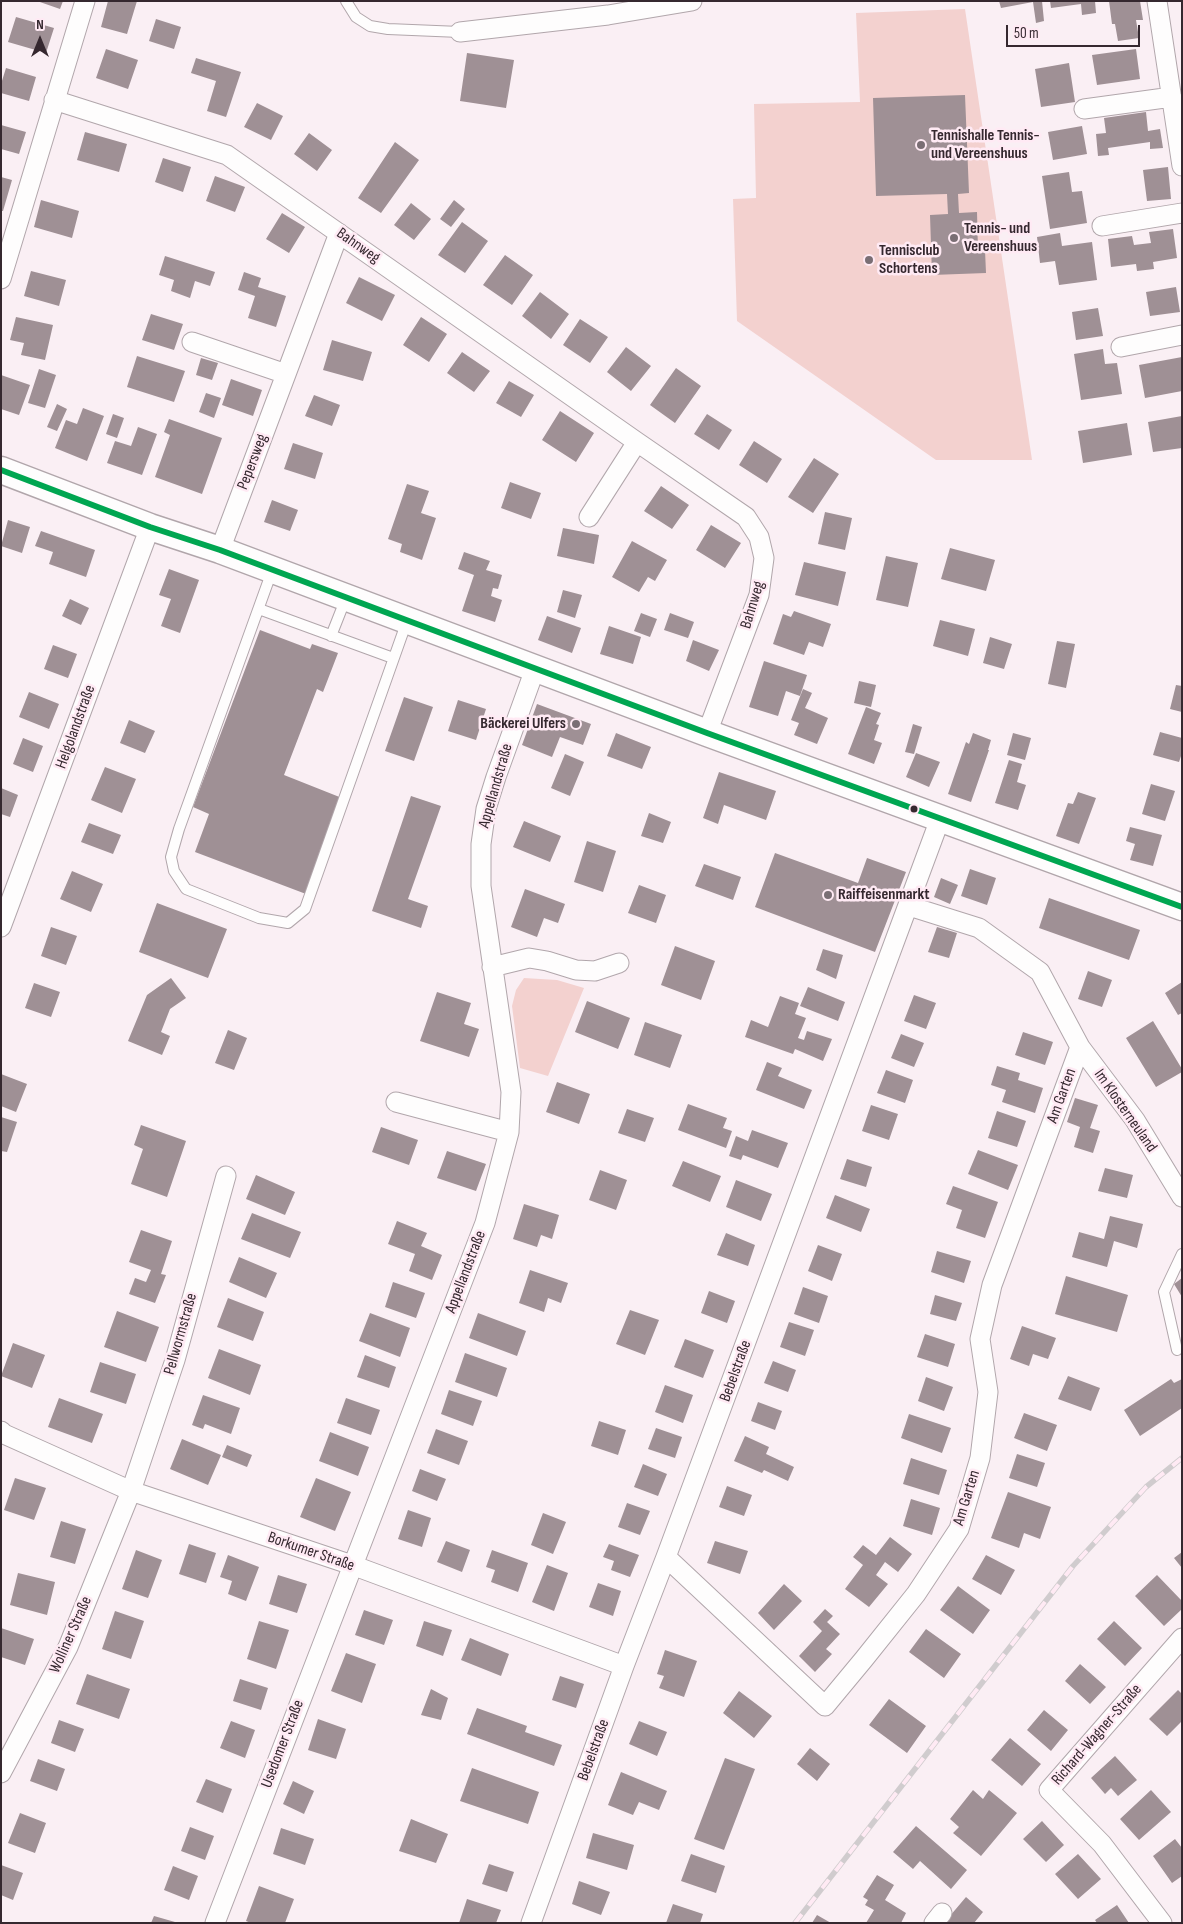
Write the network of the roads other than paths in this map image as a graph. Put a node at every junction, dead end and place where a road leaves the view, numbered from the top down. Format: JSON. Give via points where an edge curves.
{"nodes":[{"id":1,"x":85,"y":1,"type":"edge"},
{"id":2,"x":346,"y":1,"type":"edge"},
{"id":3,"x":692,"y":1,"type":"edge"},
{"id":4,"x":1157,"y":1,"type":"edge"},
{"id":5,"x":460,"y":32,"type":"joint"},
{"id":6,"x":1172,"y":97,"type":"junction"},
{"id":7,"x":54,"y":100,"type":"junction"},
{"id":8,"x":1084,"y":109,"type":"dead end"},
{"id":9,"x":1182,"y":166,"type":"edge"},
{"id":10,"x":1182,"y":213,"type":"edge"},
{"id":11,"x":1102,"y":226,"type":"dead end"},
{"id":12,"x":339,"y":233,"type":"junction"},
{"id":13,"x":3,"y":268,"type":"edge"},
{"id":14,"x":1182,"y":335,"type":"edge"},
{"id":15,"x":192,"y":342,"type":"dead end"},
{"id":16,"x":1121,"y":347,"type":"dead end"},
{"id":17,"x":286,"y":374,"type":"junction"},
{"id":18,"x":636,"y":442,"type":"junction"},
{"id":19,"x":1,"y":470,"type":"edge"},
{"id":20,"x":589,"y":517,"type":"dead end"},
{"id":21,"x":150,"y":527,"type":"junction"},
{"id":22,"x":220,"y":550,"type":"junction"},
{"id":23,"x":273,"y":570,"type":"junction"},
{"id":24,"x":346,"y":598,"type":"junction"},
{"id":25,"x":259,"y":610,"type":"junction"},
{"id":26,"x":407,"y":621,"type":"junction"},
{"id":27,"x":331,"y":636,"type":"junction"},
{"id":28,"x":393,"y":658,"type":"junction"},
{"id":29,"x":535,"y":669,"type":"junction"},
{"id":30,"x":707,"y":733,"type":"junction"},
{"id":31,"x":940,"y":819,"type":"junction"},
{"id":32,"x":6,"y":903,"type":"edge"},
{"id":33,"x":909,"y":906,"type":"junction"},
{"id":34,"x":1182,"y":907,"type":"edge"},
{"id":35,"x":1,"y":927,"type":"edge"},
{"id":36,"x":619,"y":963,"type":"dead end"},
{"id":37,"x":492,"y":967,"type":"junction"},
{"id":38,"x":1080,"y":1047,"type":"junction"},
{"id":39,"x":396,"y":1102,"type":"dead end"},
{"id":40,"x":508,"y":1132,"type":"junction"},
{"id":41,"x":226,"y":1176,"type":"dead end"},
{"id":42,"x":1182,"y":1197,"type":"edge"},
{"id":43,"x":1182,"y":1254,"type":"edge"},
{"id":44,"x":1178,"y":1350,"type":"dead end"},
{"id":45,"x":1,"y":1431,"type":"edge"},
{"id":46,"x":131,"y":1491,"type":"junction"},
{"id":47,"x":666,"y":1557,"type":"junction"},
{"id":48,"x":352,"y":1565,"type":"junction"},
{"id":49,"x":1179,"y":1646,"type":"edge"},
{"id":50,"x":624,"y":1666,"type":"junction"},
{"id":51,"x":1,"y":1773,"type":"edge"},
{"id":52,"x":215,"y":1923,"type":"edge"},
{"id":53,"x":531,"y":1923,"type":"edge"},
{"id":54,"x":1162,"y":1923,"type":"edge"}],
"edges":[{"from":1,"to":7,"type":"street"},
{"from":2,"to":5,"type":"lane","via":[[356,17],[370,26],[388,30]]},
{"from":3,"to":5,"type":"street","via":[[608,15]]},
{"from":4,"to":6,"type":"street"},
{"from":6,"to":8,"type":"street"},
{"from":6,"to":9,"type":"street"},
{"from":7,"to":12,"type":"street","name":"Bahnweg","via":[[227,155]]},
{"from":7,"to":13,"type":"street"},
{"from":10,"to":11,"type":"street"},
{"from":12,"to":17,"type":"street","name":"Pepersweg"},
{"from":12,"to":18,"type":"street","name":"Bahnweg"},
{"from":14,"to":16,"type":"street"},
{"from":15,"to":17,"type":"street"},
{"from":17,"to":22,"type":"street","name":"Pepersweg"},
{"from":18,"to":20,"type":"street"},
{"from":18,"to":30,"type":"street","name":"Bahnweg","via":[[746,517],[758,537],[764,558],[759,594]]},
{"from":19,"to":21,"type":"street"},
{"from":21,"to":22,"type":"street"},
{"from":21,"to":32,"type":"street","name":"Helgolandstraße"},
{"from":22,"to":23,"type":"street"},
{"from":23,"to":24,"type":"street"},
{"from":23,"to":25,"type":"lane"},
{"from":24,"to":26,"type":"street"},
{"from":24,"to":27,"type":"lane"},
{"from":25,"to":27,"type":"lane"},
{"from":25,"to":28,"type":"lane","via":[[171,857],[174,871],[186,889],[259,918],[288,923],[305,909]]},
{"from":26,"to":28,"type":"lane"},
{"from":26,"to":29,"type":"street"},
{"from":27,"to":28,"type":"lane"},
{"from":29,"to":30,"type":"street"},
{"from":29,"to":37,"type":"street","name":"Appellandstraße","via":[[486,809],[481,844],[481,886]]},
{"from":30,"to":31,"type":"street"},
{"from":31,"to":33,"type":"street","name":"Bebelstraße"},
{"from":31,"to":34,"type":"street"},
{"from":32,"to":35,"type":"street","name":"Helgolandstraße"},
{"from":33,"to":38,"type":"street","name":"Im Klosterneuland","via":[[979,928],[1040,972]]},
{"from":33,"to":47,"type":"street","name":"Bebelstraße"},
{"from":36,"to":37,"type":"street","via":[[595,971],[576,970],[529,958]]},
{"from":37,"to":40,"type":"street","name":"Appellandstraße","via":[[511,1092]]},
{"from":38,"to":42,"type":"street","name":"Im Klosterneuland","via":[[1135,1120]]},
{"from":38,"to":47,"type":"street","name":"Am Garten","via":[[992,1285],[980,1339],[988,1392],[980,1458],[960,1529],[916,1594],[864,1659],[825,1706]]},
{"from":39,"to":40,"type":"street"},
{"from":40,"to":48,"type":"street","name":"Appellandstraße","via":[[485,1223]]},
{"from":41,"to":46,"type":"street","name":"Pellwormstraße","via":[[175,1360]]},
{"from":43,"to":44,"type":"lane","via":[[1164,1292]]},
{"from":45,"to":46,"type":"street","name":"Borkumer Straße"},
{"from":46,"to":48,"type":"street","name":"Borkumer Straße"},
{"from":46,"to":51,"type":"street","name":"Wolliner Straße","via":[[68,1646]]},
{"from":47,"to":50,"type":"street","name":"Bebelstraße"},
{"from":48,"to":50,"type":"street","name":"Borkumer Straße"},
{"from":48,"to":52,"type":"street","name":"Usedomer Straße"},
{"from":49,"to":54,"type":"street","name":"Richard-Wagner-Straße","via":[[1048,1790],[1102,1844]]},
{"from":50,"to":53,"type":"street","name":"Bebelstraße"}]}
